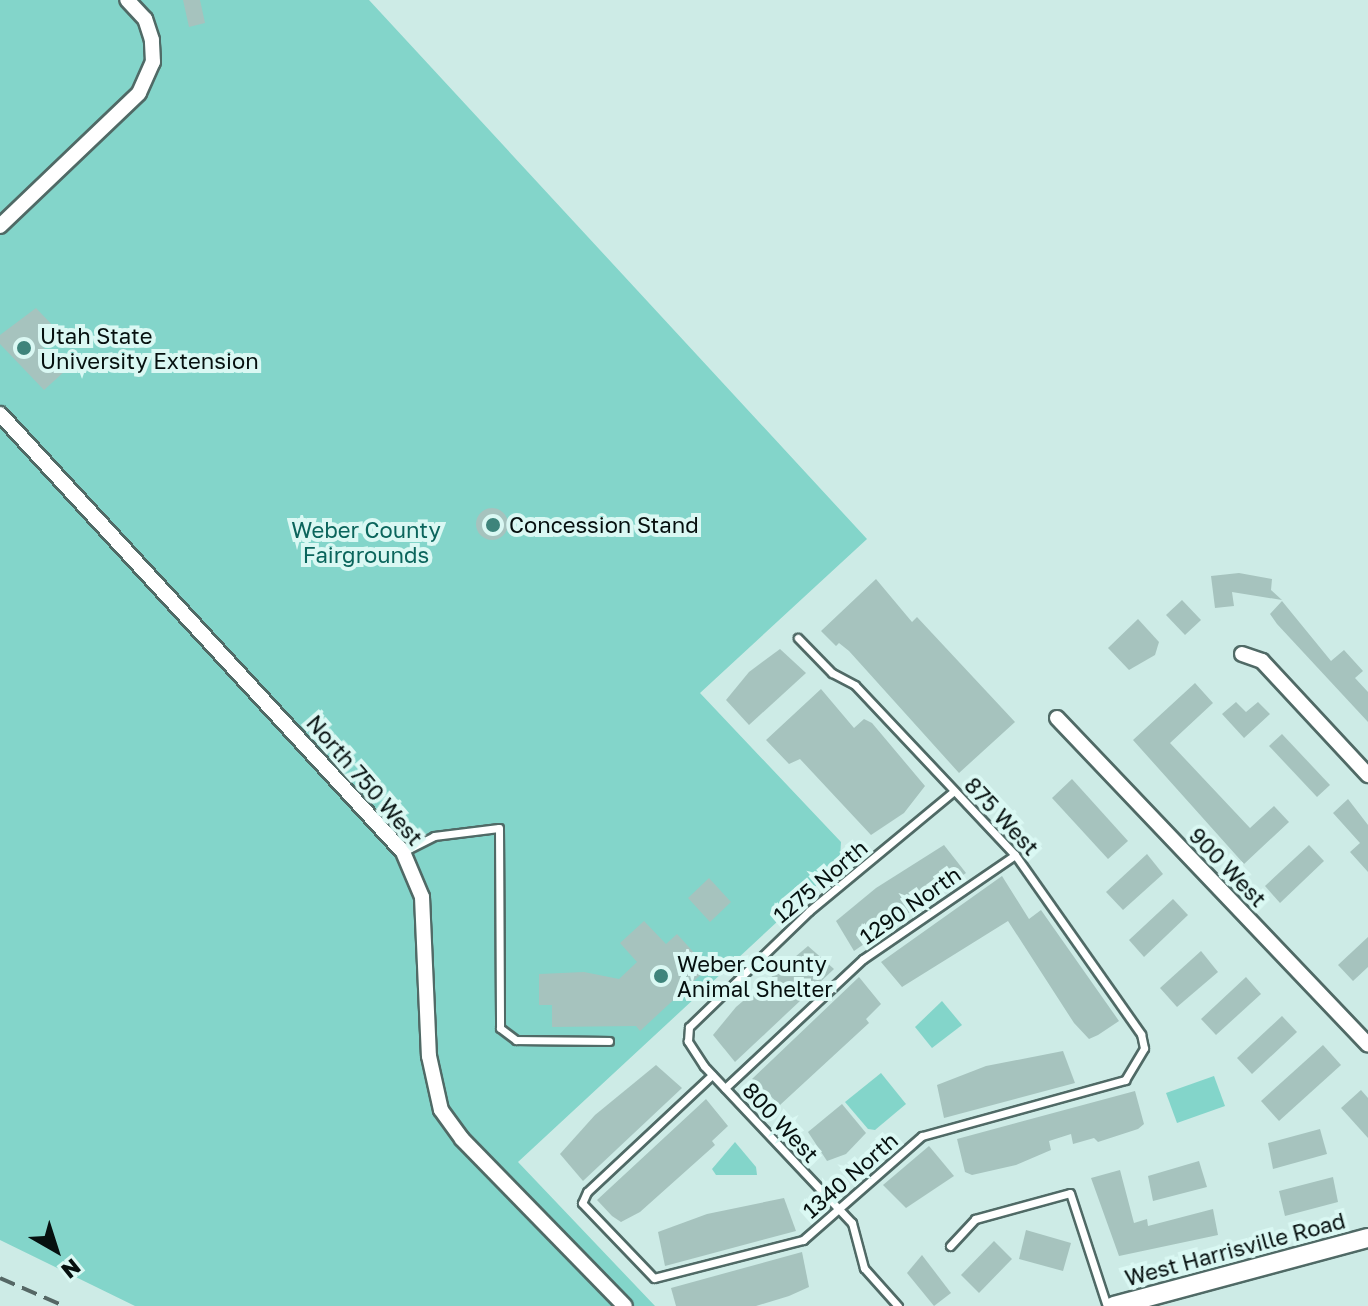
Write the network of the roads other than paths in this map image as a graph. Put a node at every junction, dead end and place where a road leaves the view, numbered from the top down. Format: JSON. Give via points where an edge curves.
{"nodes":[{"id":1,"x":127,"y":0,"type":"edge"},
{"id":2,"x":0,"y":226,"type":"edge"},
{"id":3,"x":0,"y":414,"type":"edge"},
{"id":4,"x":798,"y":638,"type":"dead end"},
{"id":5,"x":1242,"y":654,"type":"dead end"},
{"id":6,"x":1057,"y":718,"type":"dead end"},
{"id":7,"x":1368,"y":775,"type":"edge"},
{"id":8,"x":954,"y":791,"type":"junction"},
{"id":9,"x":403,"y":852,"type":"junction"},
{"id":10,"x":1015,"y":855,"type":"junction"},
{"id":11,"x":609,"y":1041,"type":"dead end"},
{"id":12,"x":688,"y":1041,"type":"joint"},
{"id":13,"x":1368,"y":1045,"type":"edge"},
{"id":14,"x":1144,"y":1048,"type":"joint"},
{"id":15,"x":712,"y":1075,"type":"junction"},
{"id":16,"x":725,"y":1088,"type":"junction"},
{"id":17,"x":837,"y":1208,"type":"junction"},
{"id":18,"x":1368,"y":1238,"type":"edge"},
{"id":19,"x":950,"y":1246,"type":"dead end"},
{"id":20,"x":625,"y":1306,"type":"edge"},
{"id":21,"x":898,"y":1306,"type":"edge"},
{"id":22,"x":1107,"y":1306,"type":"edge"},
{"id":23,"x":1114,"y":1306,"type":"edge"}],
"edges":[{"from":1,"to":2,"type":"street","via":[[145,19],[152,40],[153,62],[139,93]]},
{"from":3,"to":9,"type":"street","name":"North 750 West"},
{"from":4,"to":8,"type":"lane","name":"875 West","via":[[832,673],[855,685]]},
{"from":5,"to":7,"type":"street","via":[[1262,661]]},
{"from":6,"to":13,"type":"street","name":"900 West"},
{"from":8,"to":10,"type":"lane","name":"875 West"},
{"from":8,"to":12,"type":"lane","name":"1275 North","via":[[809,911],[696,1015]]},
{"from":9,"to":11,"type":"lane","via":[[434,836],[499,828],[500,1028],[516,1040]]},
{"from":9,"to":20,"type":"street","name":"North 750 West","via":[[422,897],[429,1056],[441,1110],[462,1139]]},
{"from":10,"to":14,"type":"lane","name":"875 West","via":[[1141,1034]]},
{"from":10,"to":16,"type":"lane","name":"1290 North","via":[[863,959]]},
{"from":12,"to":15,"type":"lane","name":"800 West"},
{"from":14,"to":17,"type":"lane","name":"1340 North","via":[[1125,1080],[922,1136]]},
{"from":15,"to":16,"type":"lane","name":"800 West"},
{"from":15,"to":17,"type":"lane","name":"1340 North","via":[[587,1192],[582,1203],[654,1278],[803,1240]]},
{"from":16,"to":17,"type":"lane","name":"800 West"},
{"from":17,"to":21,"type":"lane","name":"800 West","via":[[858,1238],[864,1268]]},
{"from":18,"to":23,"type":"main road","name":"West Harrisville Road"},
{"from":19,"to":22,"type":"lane","via":[[975,1219],[1070,1193]]}]}
